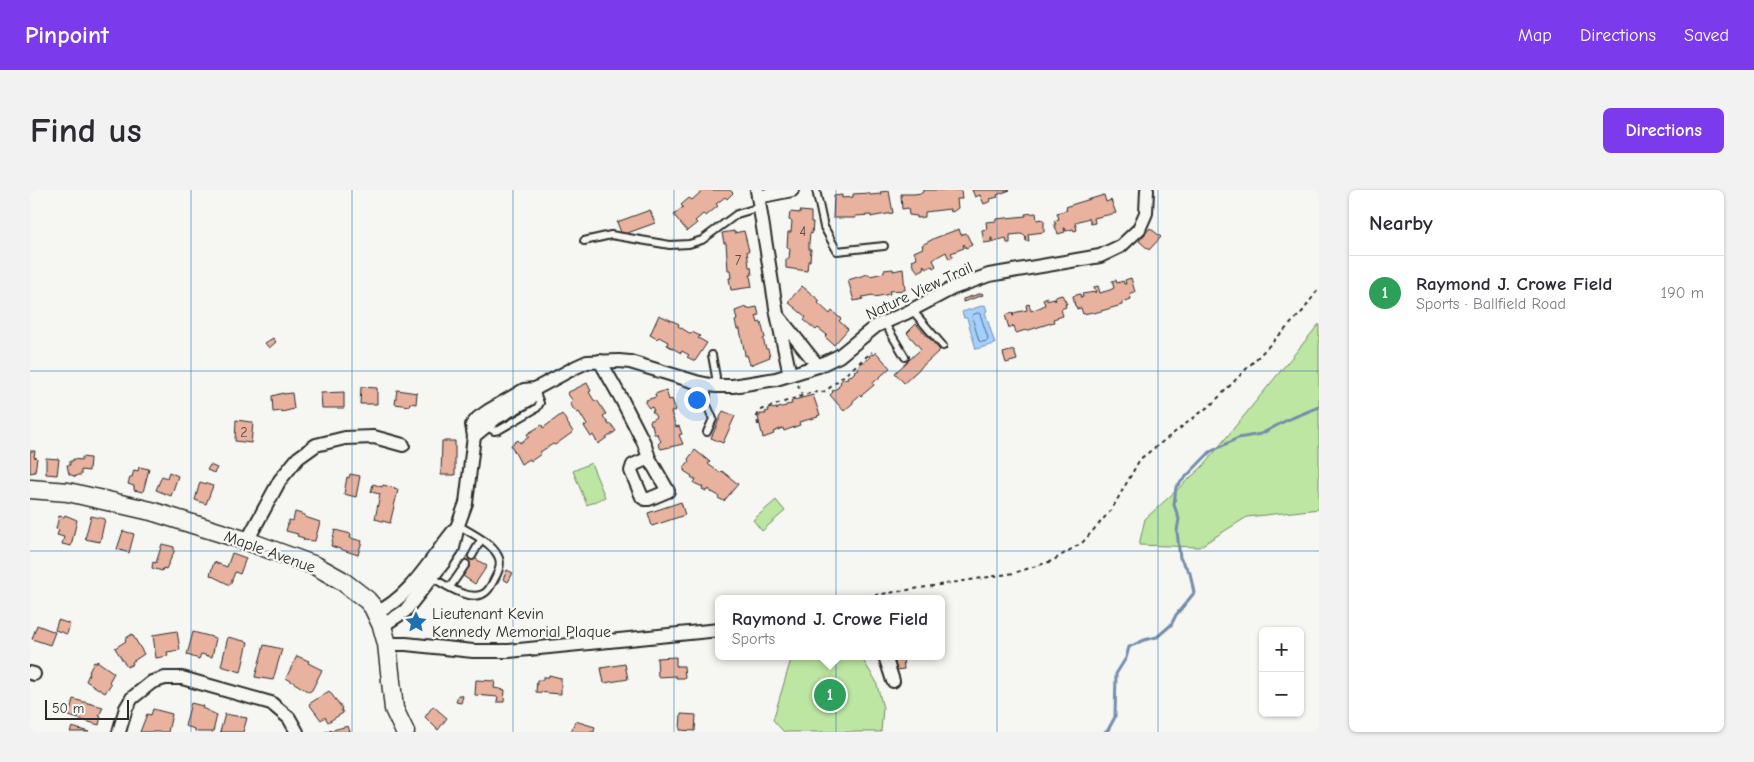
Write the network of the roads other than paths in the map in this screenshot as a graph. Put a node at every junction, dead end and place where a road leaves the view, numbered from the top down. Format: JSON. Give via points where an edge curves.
{"nodes":[{"id":1,"x":792,"y":190,"type":"edge"},
{"id":2,"x":816,"y":190,"type":"edge"},
{"id":3,"x":1147,"y":190,"type":"edge"},
{"id":4,"x":758,"y":198,"type":"edge"},
{"id":5,"x":584,"y":241,"type":"dead end"},
{"id":6,"x":884,"y":246,"type":"dead end"},
{"id":7,"x":912,"y":310,"type":"junction"},
{"id":8,"x":777,"y":314,"type":"junction"},
{"id":9,"x":884,"y":322,"type":"junction"},
{"id":10,"x":943,"y":346,"type":"dead end"},
{"id":11,"x":712,"y":355,"type":"dead end"},
{"id":12,"x":905,"y":357,"type":"dead end"},
{"id":13,"x":600,"y":361,"type":"junction"},
{"id":14,"x":818,"y":366,"type":"junction"},
{"id":15,"x":790,"y":375,"type":"junction"},
{"id":16,"x":711,"y":385,"type":"junction"},
{"id":17,"x":535,"y":390,"type":"junction"},
{"id":18,"x":707,"y":432,"type":"dead end"},
{"id":19,"x":474,"y":436,"type":"junction"},
{"id":20,"x":403,"y":444,"type":"dead end"},
{"id":21,"x":650,"y":458,"type":"dead end"},
{"id":22,"x":30,"y":489,"type":"edge"},
{"id":23,"x":458,"y":525,"type":"junction"},
{"id":24,"x":481,"y":540,"type":"junction"},
{"id":25,"x":247,"y":541,"type":"junction"},
{"id":26,"x":472,"y":556,"type":"dead end"},
{"id":27,"x":466,"y":564,"type":"dead end"},
{"id":28,"x":427,"y":575,"type":"junction"},
{"id":29,"x":450,"y":587,"type":"junction"},
{"id":30,"x":379,"y":620,"type":"junction"},
{"id":31,"x":715,"y":630,"type":"edge"},
{"id":32,"x":387,"y":644,"type":"junction"},
{"id":33,"x":886,"y":660,"type":"edge"},
{"id":34,"x":894,"y":680,"type":"dead end"},
{"id":35,"x":120,"y":732,"type":"edge"},
{"id":36,"x":297,"y":732,"type":"edge"},
{"id":37,"x":406,"y":732,"type":"edge"}],
"edges":[{"from":1,"to":4,"type":"street"},
{"from":2,"to":6,"type":"lane","via":[[824,227],[837,251]]},
{"from":3,"to":7,"type":"street","name":"Nature View Trail","via":[[1146,213],[1139,229],[1121,246],[1100,256],[989,275],[952,288]]},
{"from":4,"to":5,"type":"lane","via":[[702,240],[689,244],[670,245],[611,235]]},
{"from":4,"to":8,"type":"street"},
{"from":7,"to":9,"type":"street","name":"Nature View Trail"},
{"from":7,"to":10,"type":"lane"},
{"from":8,"to":14,"type":"street"},
{"from":8,"to":15,"type":"street"},
{"from":9,"to":12,"type":"lane"},
{"from":9,"to":14,"type":"street","name":"Nature View Trail","via":[[838,356]]},
{"from":11,"to":16,"type":"lane","via":[[716,378]]},
{"from":13,"to":16,"type":"street","name":"Nature View Trail","via":[[630,362]]},
{"from":13,"to":17,"type":"street","name":"Nature View Trail","via":[[576,366]]},
{"from":13,"to":21,"type":"street"},
{"from":14,"to":15,"type":"street","name":"Nature View Trail"},
{"from":15,"to":16,"type":"street","name":"Nature View Trail","via":[[758,383]]},
{"from":16,"to":18,"type":"lane","via":[[706,403],[713,419]]},
{"from":17,"to":19,"type":"street","name":"Nature View Trail","via":[[530,400],[496,418]]},
{"from":17,"to":19,"type":"street","name":"Nature View Trail","via":[[524,390],[478,418],[472,425]]},
{"from":19,"to":23,"type":"street","name":"Nature View Trail","via":[[466,503]]},
{"from":20,"to":25,"type":"street","via":[[374,437],[345,438],[316,445],[298,458],[280,480]]},
{"from":22,"to":25,"type":"main road","name":"Maple Avenue","via":[[68,492],[151,511]]},
{"from":23,"to":24,"type":"lane"},
{"from":23,"to":28,"type":"street","name":"Nature View Trail","via":[[453,548]]},
{"from":24,"to":26,"type":"lane"},
{"from":24,"to":29,"type":"lane","via":[[501,562],[498,574],[487,591],[478,596],[468,595]]},
{"from":25,"to":30,"type":"main road","name":"Maple Avenue","via":[[316,566],[341,580],[367,600]]},
{"from":27,"to":29,"type":"lane"},
{"from":28,"to":29,"type":"lane"},
{"from":28,"to":30,"type":"street","name":"Nature View Trail","via":[[405,611]]},
{"from":30,"to":32,"type":"main road","name":"Maple Avenue"},
{"from":31,"to":32,"type":"street","via":[[510,651]]},
{"from":32,"to":37,"type":"main road","name":"Maple Avenue","via":[[394,709]]},
{"from":33,"to":34,"type":"street"},
{"from":35,"to":36,"type":"street","via":[[132,698],[152,682],[182,678],[271,703],[289,718]]}]}
